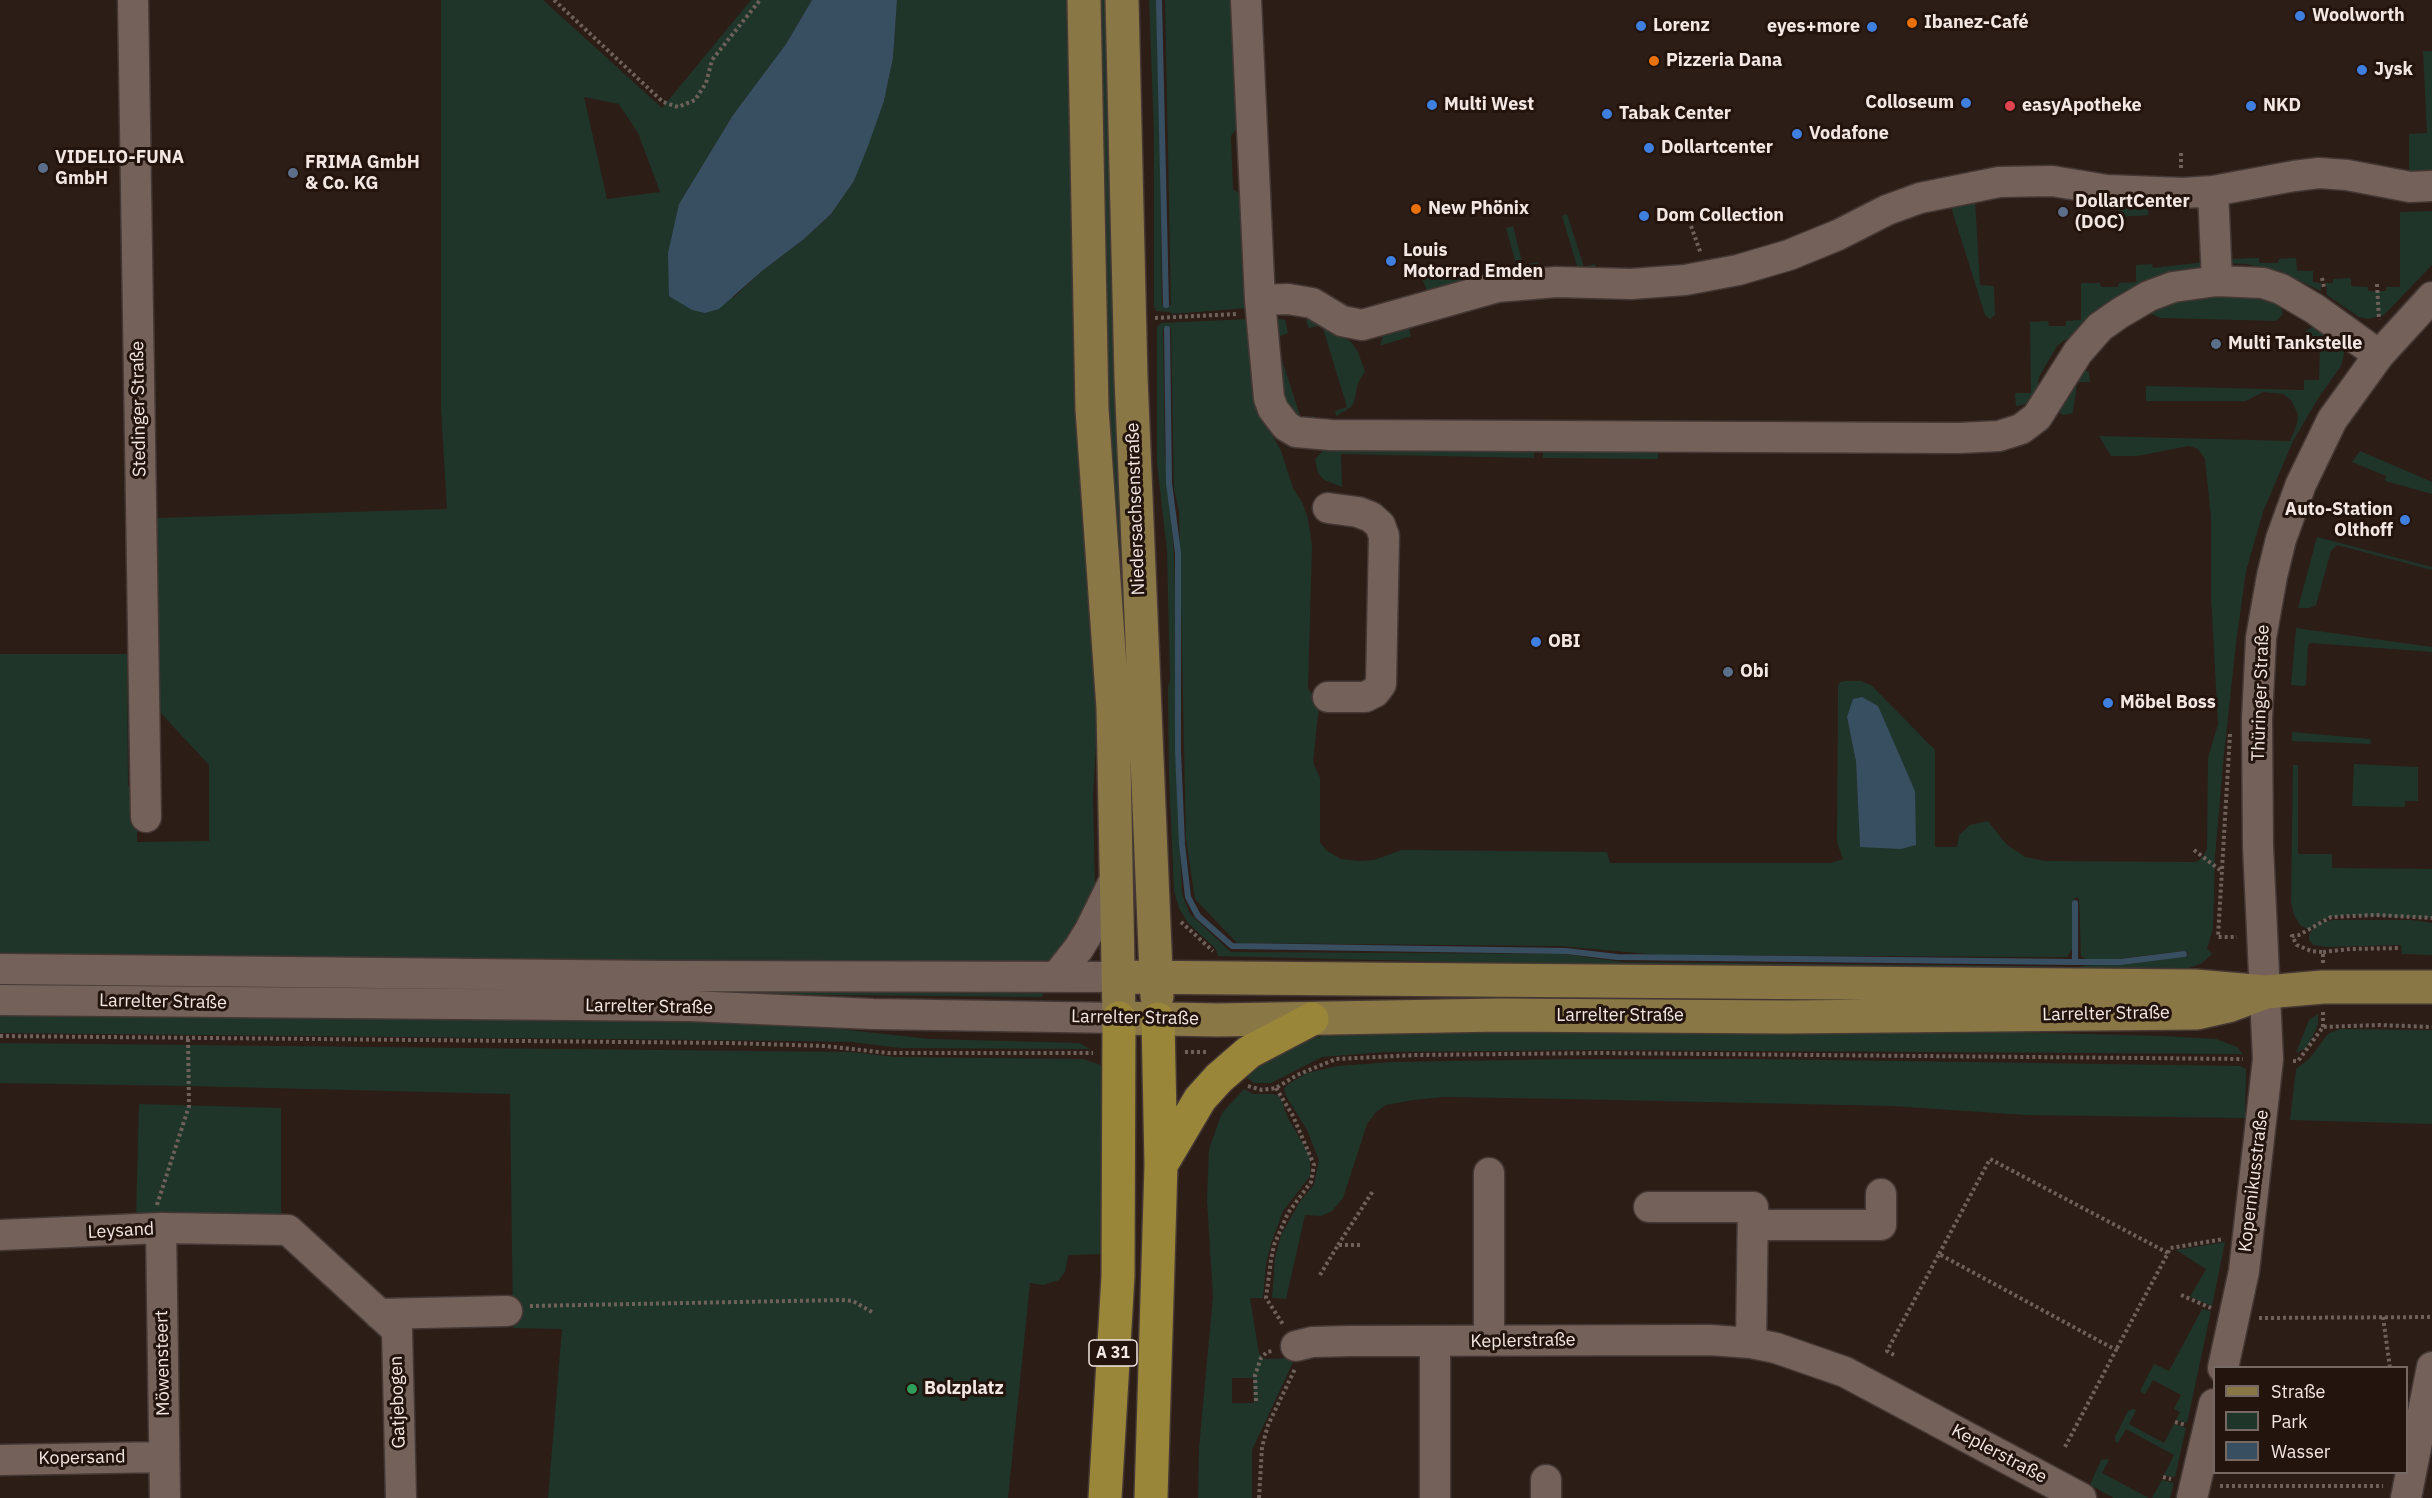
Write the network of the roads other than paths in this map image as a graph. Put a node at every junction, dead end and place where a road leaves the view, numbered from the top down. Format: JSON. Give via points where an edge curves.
{"nodes":[{"id":1,"x":133,"y":0,"type":"edge"},
{"id":2,"x":1084,"y":0,"type":"edge"},
{"id":3,"x":1122,"y":0,"type":"edge"},
{"id":4,"x":1246,"y":0,"type":"edge"},
{"id":5,"x":2432,"y":186,"type":"edge"},
{"id":6,"x":2213,"y":191,"type":"junction"},
{"id":7,"x":2217,"y":281,"type":"junction"},
{"id":8,"x":2432,"y":297,"type":"edge"},
{"id":9,"x":1260,"y":306,"type":"junction"},
{"id":10,"x":2379,"y":355,"type":"junction"},
{"id":11,"x":1328,"y":508,"type":"dead end"},
{"id":12,"x":1328,"y":697,"type":"dead end"},
{"id":13,"x":146,"y":817,"type":"dead end"},
{"id":14,"x":1117,"y":875,"type":"junction"},
{"id":15,"x":0,"y":969,"type":"edge"},
{"id":16,"x":1057,"y":976,"type":"junction"},
{"id":17,"x":1155,"y":976,"type":"junction"},
{"id":18,"x":1119,"y":977,"type":"junction"},
{"id":19,"x":2432,"y":987,"type":"edge"},
{"id":20,"x":2266,"y":992,"type":"junction"},
{"id":21,"x":0,"y":1000,"type":"edge"},
{"id":22,"x":1119,"y":1018,"type":"junction"},
{"id":23,"x":1158,"y":1019,"type":"junction"},
{"id":24,"x":1312,"y":1019,"type":"junction"},
{"id":25,"x":1161,"y":1165,"type":"junction"},
{"id":26,"x":1489,"y":1173,"type":"dead end"},
{"id":27,"x":1881,"y":1194,"type":"dead end"},
{"id":28,"x":1648,"y":1207,"type":"dead end"},
{"id":29,"x":1753,"y":1225,"type":"junction"},
{"id":30,"x":241,"y":1228,"type":"joint"},
{"id":31,"x":156,"y":1229,"type":"junction"},
{"id":32,"x":0,"y":1235,"type":"edge"},
{"id":33,"x":507,"y":1311,"type":"road end"},
{"id":34,"x":379,"y":1314,"type":"junction"},
{"id":35,"x":1489,"y":1341,"type":"junction"},
{"id":36,"x":1435,"y":1342,"type":"junction"},
{"id":37,"x":1751,"y":1343,"type":"junction"},
{"id":38,"x":1296,"y":1346,"type":"road end"},
{"id":39,"x":2223,"y":1366,"type":"edge"},
{"id":40,"x":2432,"y":1367,"type":"edge"},
{"id":41,"x":2213,"y":1408,"type":"edge"},
{"id":42,"x":164,"y":1457,"type":"junction"},
{"id":43,"x":0,"y":1460,"type":"edge"},
{"id":44,"x":2194,"y":1492,"type":"edge"},
{"id":45,"x":2407,"y":1493,"type":"edge"},
{"id":46,"x":165,"y":1498,"type":"edge"},
{"id":47,"x":401,"y":1498,"type":"edge"},
{"id":48,"x":1105,"y":1498,"type":"edge"},
{"id":49,"x":1151,"y":1498,"type":"edge"},
{"id":50,"x":1434,"y":1498,"type":"edge"},
{"id":51,"x":2081,"y":1498,"type":"edge"}],
"edges":[{"from":1,"to":13,"type":"street","name":"Stedinger Straße"},
{"from":2,"to":14,"type":"main road","name":"Niedersachsenstraße","via":[[1092,409],[1113,708]]},
{"from":3,"to":17,"type":"main road","name":"Niedersachsenstraße","via":[[1131,378]]},
{"from":4,"to":9,"type":"street","via":[[1251,123],[1236,137],[1239,186],[1255,198]]},
{"from":5,"to":6,"type":"street","via":[[2410,187],[2319,174]]},
{"from":6,"to":7,"type":"street"},
{"from":6,"to":9,"type":"street","via":[[2183,194],[2035,181],[1999,182],[1920,198],[1789,255],[1685,280],[1497,287],[1362,326],[1342,321],[1312,303],[1288,299]]},
{"from":7,"to":9,"type":"street","via":[[2173,287],[2149,296],[2100,327],[2085,343],[2067,345],[2044,378],[2047,404],[2029,424],[1999,436],[1959,438],[1363,436],[1296,432],[1272,409]]},
{"from":7,"to":10,"type":"street","via":[[2263,283],[2281,289]]},
{"from":8,"to":10,"type":"street","name":"Thüringer Straße"},
{"from":10,"to":20,"type":"street","name":"Thüringer Straße","via":[[2332,420],[2307,470],[2281,539],[2265,612],[2257,719],[2258,846]]},
{"from":11,"to":12,"type":"street","via":[[1371,517],[1380,525],[1384,537],[1380,684],[1365,697]]},
{"from":14,"to":16,"type":"street","via":[[1090,930]]},
{"from":14,"to":18,"type":"main road","name":"Niedersachsenstraße"},
{"from":15,"to":16,"type":"street","name":"Larrelter Straße"},
{"from":16,"to":18,"type":"street","name":"Larrelter Straße"},
{"from":17,"to":18,"type":"main road","name":"Larrelter Straße"},
{"from":17,"to":20,"type":"main road","name":"Larrelter Straße","via":[[2194,986]]},
{"from":17,"to":23,"type":"main road","name":"Niedersachsenstraße"},
{"from":18,"to":22,"type":"main road","name":"Niedersachsenstraße"},
{"from":19,"to":20,"type":"main road","name":"Larrelter Straße","via":[[2323,987]]},
{"from":20,"to":24,"type":"main road","name":"Larrelter Straße","via":[[2197,1013]]},
{"from":20,"to":39,"type":"street","name":"Kopernikusstraße","via":[[2268,1059],[2249,1234]]},
{"from":21,"to":22,"type":"street","name":"Larrelter Straße","via":[[690,1006]]},
{"from":22,"to":23,"type":"main road","name":"Larrelter Straße"},
{"from":22,"to":48,"type":"highway","number":"A 31","via":[[1118,1276]]},
{"from":23,"to":24,"type":"main road","name":"Larrelter Straße"},
{"from":23,"to":25,"type":"highway"},
{"from":24,"to":25,"type":"highway","via":[[1249,1052],[1219,1078],[1200,1099]]},
{"from":25,"to":49,"type":"highway"},
{"from":26,"to":35,"type":"street"},
{"from":27,"to":29,"type":"street","via":[[1881,1225]]},
{"from":28,"to":29,"type":"street","via":[[1753,1207]]},
{"from":29,"to":37,"type":"street"},
{"from":30,"to":31,"type":"street","name":"Leysand"},
{"from":30,"to":34,"type":"street","name":"Gatjebogen","via":[[288,1230]]},
{"from":31,"to":32,"type":"street","name":"Leysand"},
{"from":31,"to":42,"type":"street","name":"Möwensteert"},
{"from":33,"to":34,"type":"street"},
{"from":34,"to":47,"type":"street","name":"Gatjebogen","via":[[397,1330]]},
{"from":35,"to":36,"type":"street","name":"Keplerstraße"},
{"from":35,"to":37,"type":"street","name":"Keplerstraße"},
{"from":36,"to":38,"type":"street","name":"Keplerstraße","via":[[1312,1342]]},
{"from":36,"to":50,"type":"street"},
{"from":37,"to":51,"type":"street","name":"Keplerstraße","via":[[1845,1372]]},
{"from":40,"to":45,"type":"street"},
{"from":41,"to":44,"type":"street"},
{"from":42,"to":43,"type":"street","name":"Kopersand"},
{"from":42,"to":46,"type":"street","name":"Möwensteert"}]}
